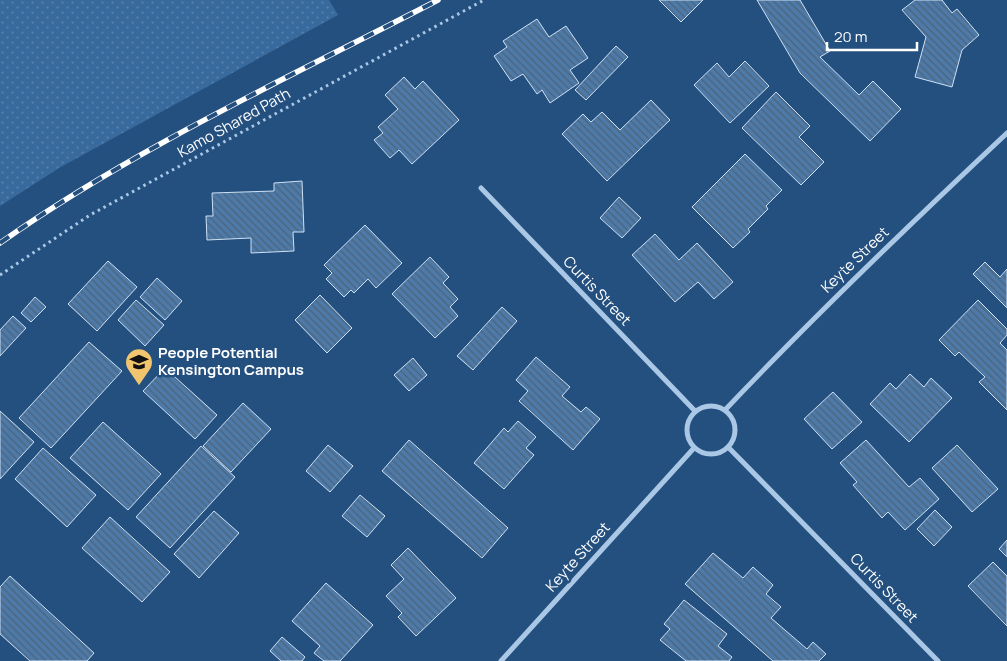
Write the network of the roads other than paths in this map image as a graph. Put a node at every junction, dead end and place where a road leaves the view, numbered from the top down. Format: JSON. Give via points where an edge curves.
{"nodes":[{"id":1,"x":1007,"y":133,"type":"edge"},
{"id":2,"x":481,"y":188,"type":"dead end"},
{"id":3,"x":724,"y":410,"type":"junction"},
{"id":4,"x":695,"y":411,"type":"junction"},
{"id":5,"x":728,"y":447,"type":"junction"},
{"id":6,"x":694,"y":448,"type":"junction"},
{"id":7,"x":501,"y":661,"type":"edge"},
{"id":8,"x":938,"y":661,"type":"edge"}],
"edges":[{"from":1,"to":3,"type":"street","name":"Keyte Street","via":[[884,249]]},
{"from":2,"to":4,"type":"street","name":"Curtis Street"},
{"from":3,"to":4,"type":"street","via":[[709,405]]},
{"from":3,"to":5,"type":"street","via":[[734,423],[735,432]]},
{"from":4,"to":6,"type":"street","via":[[687,425],[689,441]]},
{"from":5,"to":6,"type":"street","via":[[711,454]]},
{"from":5,"to":8,"type":"street","name":"Curtis Street"},
{"from":6,"to":7,"type":"street","name":"Keyte Street"}]}
